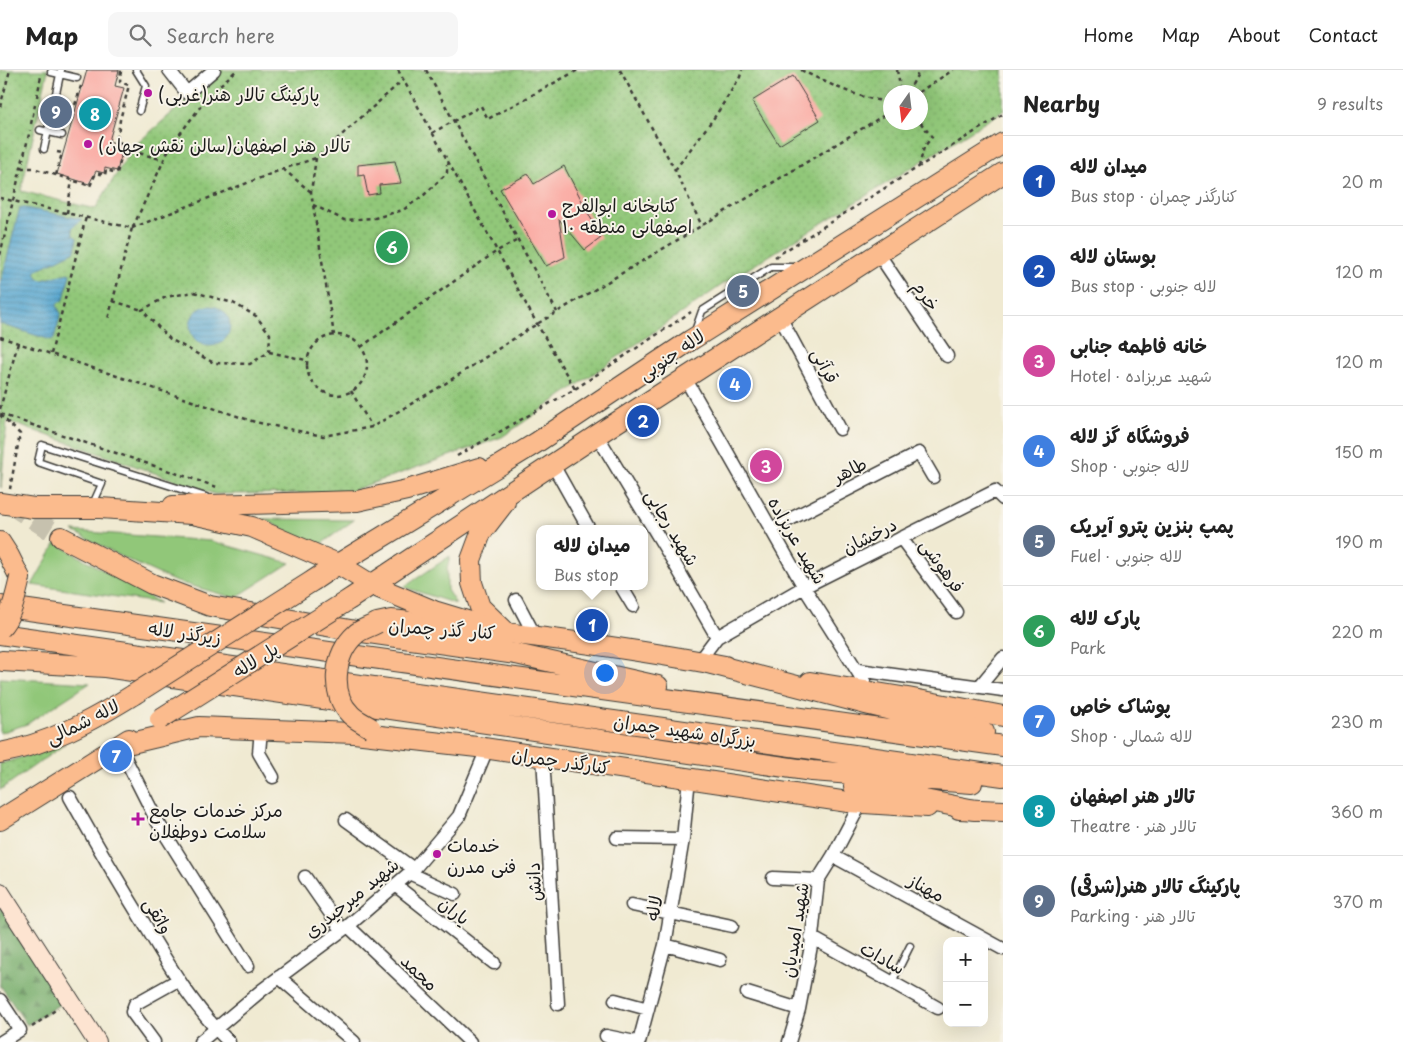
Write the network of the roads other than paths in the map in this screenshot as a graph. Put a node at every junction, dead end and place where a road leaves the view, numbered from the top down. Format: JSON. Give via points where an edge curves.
{"nodes":[{"id":1,"x":136,"y":70,"type":"edge"},
{"id":2,"x":169,"y":70,"type":"edge"},
{"id":3,"x":214,"y":70,"type":"edge"},
{"id":4,"x":52,"y":72,"type":"dead end"},
{"id":5,"x":60,"y":72,"type":"edge"},
{"id":6,"x":77,"y":78,"type":"dead end"},
{"id":7,"x":45,"y":104,"type":"dead end"},
{"id":8,"x":53,"y":106,"type":"junction"},
{"id":9,"x":68,"y":110,"type":"dead end"},
{"id":10,"x":139,"y":111,"type":"dead end"},
{"id":11,"x":40,"y":130,"type":"dead end"},
{"id":12,"x":48,"y":132,"type":"junction"},
{"id":13,"x":62,"y":135,"type":"dead end"},
{"id":14,"x":1003,"y":143,"type":"edge"},
{"id":15,"x":44,"y":149,"type":"dead end"},
{"id":16,"x":1003,"y":164,"type":"edge"},
{"id":17,"x":1003,"y":173,"type":"edge"},
{"id":18,"x":907,"y":235,"type":"junction"},
{"id":19,"x":878,"y":253,"type":"junction"},
{"id":20,"x":780,"y":317,"type":"junction"},
{"id":21,"x":947,"y":356,"type":"dead end"},
{"id":22,"x":685,"y":378,"type":"junction"},
{"id":23,"x":840,"y":429,"type":"dead end"},
{"id":24,"x":597,"y":435,"type":"junction"},
{"id":25,"x":514,"y":456,"type":"junction"},
{"id":26,"x":553,"y":465,"type":"junction"},
{"id":27,"x":933,"y":477,"type":"dead end"},
{"id":28,"x":516,"y":488,"type":"junction"},
{"id":29,"x":999,"y":495,"type":"edge"},
{"id":30,"x":224,"y":496,"type":"junction"},
{"id":31,"x":9,"y":505,"type":"edge"},
{"id":32,"x":96,"y":508,"type":"junction"},
{"id":33,"x":587,"y":525,"type":"edge"},
{"id":34,"x":771,"y":529,"type":"junction"},
{"id":35,"x":61,"y":537,"type":"tunnel mouth"},
{"id":36,"x":901,"y":538,"type":"junction"},
{"id":37,"x":0,"y":542,"type":"edge"},
{"id":38,"x":338,"y":564,"type":"junction"},
{"id":39,"x":372,"y":585,"type":"junction"},
{"id":40,"x":804,"y":587,"type":"junction"},
{"id":41,"x":624,"y":590,"type":"edge"},
{"id":42,"x":516,"y":600,"type":"dead end"},
{"id":43,"x":0,"y":606,"type":"edge"},
{"id":44,"x":633,"y":606,"type":"dead end"},
{"id":45,"x":956,"y":612,"type":"dead end"},
{"id":46,"x":0,"y":628,"type":"edge"},
{"id":47,"x":507,"y":632,"type":"junction"},
{"id":48,"x":0,"y":634,"type":"edge"},
{"id":49,"x":535,"y":636,"type":"junction"},
{"id":50,"x":708,"y":651,"type":"junction"},
{"id":51,"x":370,"y":658,"type":"joint"},
{"id":52,"x":1003,"y":658,"type":"edge"},
{"id":53,"x":2,"y":660,"type":"dead end"},
{"id":54,"x":858,"y":670,"type":"junction"},
{"id":55,"x":367,"y":685,"type":"joint"},
{"id":56,"x":979,"y":687,"type":"junction"},
{"id":57,"x":1003,"y":690,"type":"edge"},
{"id":58,"x":870,"y":691,"type":"junction"},
{"id":59,"x":133,"y":695,"type":"joint"},
{"id":60,"x":792,"y":716,"type":"junction"},
{"id":61,"x":1003,"y":716,"type":"edge"},
{"id":62,"x":261,"y":729,"type":"junction"},
{"id":63,"x":1003,"y":737,"type":"edge"},
{"id":64,"x":410,"y":739,"type":"junction"},
{"id":65,"x":119,"y":746,"type":"junction"},
{"id":66,"x":1003,"y":746,"type":"edge"},
{"id":67,"x":487,"y":749,"type":"junction"},
{"id":68,"x":0,"y":753,"type":"edge"},
{"id":69,"x":686,"y":753,"type":"junction"},
{"id":70,"x":543,"y":757,"type":"junction"},
{"id":71,"x":1003,"y":776,"type":"edge"},
{"id":72,"x":273,"y":777,"type":"dead end"},
{"id":73,"x":688,"y":778,"type":"junction"},
{"id":74,"x":1003,"y":785,"type":"edge"},
{"id":75,"x":70,"y":797,"type":"dead end"},
{"id":76,"x":861,"y":803,"type":"junction"},
{"id":77,"x":975,"y":810,"type":"junction"},
{"id":78,"x":1003,"y":811,"type":"edge"},
{"id":79,"x":0,"y":820,"type":"edge"},
{"id":80,"x":346,"y":820,"type":"dead end"},
{"id":81,"x":617,"y":838,"type":"dead end"},
{"id":82,"x":683,"y":839,"type":"junction"},
{"id":83,"x":833,"y":856,"type":"junction"},
{"id":84,"x":412,"y":871,"type":"junction"},
{"id":85,"x":306,"y":876,"type":"dead end"},
{"id":86,"x":774,"y":878,"type":"dead end"},
{"id":87,"x":818,"y":880,"type":"junction"},
{"id":88,"x":395,"y":885,"type":"junction"},
{"id":89,"x":0,"y":892,"type":"edge"},
{"id":90,"x":455,"y":894,"type":"dead end"},
{"id":91,"x":632,"y":905,"type":"dead end"},
{"id":92,"x":670,"y":912,"type":"junction"},
{"id":93,"x":732,"y":926,"type":"dead end"},
{"id":94,"x":345,"y":928,"type":"junction"},
{"id":95,"x":811,"y":938,"type":"junction"},
{"id":96,"x":664,"y":945,"type":"junction"},
{"id":97,"x":910,"y":946,"type":"dead end"},
{"id":98,"x":1003,"y":949,"type":"edge"},
{"id":99,"x":720,"y":960,"type":"dead end"},
{"id":100,"x":494,"y":963,"type":"dead end"},
{"id":101,"x":248,"y":966,"type":"dead end"},
{"id":102,"x":279,"y":977,"type":"junction"},
{"id":103,"x":178,"y":980,"type":"junction"},
{"id":104,"x":892,"y":982,"type":"junction"},
{"id":105,"x":747,"y":993,"type":"dead end"},
{"id":106,"x":0,"y":1000,"type":"edge"},
{"id":107,"x":615,"y":1000,"type":"dead end"},
{"id":108,"x":558,"y":1004,"type":"dead end"},
{"id":109,"x":938,"y":1008,"type":"dead end"},
{"id":110,"x":648,"y":1009,"type":"junction"},
{"id":111,"x":799,"y":1010,"type":"junction"},
{"id":112,"x":216,"y":1029,"type":"junction"},
{"id":113,"x":606,"y":1036,"type":"dead end"},
{"id":114,"x":793,"y":1041,"type":"edge"},
{"id":115,"x":1,"y":1042,"type":"edge"},
{"id":116,"x":97,"y":1042,"type":"edge"},
{"id":117,"x":154,"y":1042,"type":"edge"},
{"id":118,"x":200,"y":1042,"type":"edge"},
{"id":119,"x":229,"y":1042,"type":"edge"},
{"id":120,"x":354,"y":1042,"type":"edge"},
{"id":121,"x":470,"y":1042,"type":"edge"},
{"id":122,"x":635,"y":1042,"type":"edge"},
{"id":123,"x":639,"y":1042,"type":"edge"}],
"edges":[{"from":1,"to":10,"type":"lane","via":[[146,86]]},
{"from":2,"to":3,"type":"street","via":[[187,93]]},
{"from":4,"to":5,"type":"lane"},
{"from":5,"to":6,"type":"lane"},
{"from":5,"to":8,"type":"lane"},
{"from":7,"to":8,"type":"lane"},
{"from":8,"to":9,"type":"lane"},
{"from":8,"to":12,"type":"lane"},
{"from":11,"to":12,"type":"lane"},
{"from":12,"to":13,"type":"lane"},
{"from":12,"to":15,"type":"lane"},
{"from":14,"to":25,"type":"main road","name":"لاله جنوبی"},
{"from":16,"to":18,"type":"main road","via":[[910,223]]},
{"from":17,"to":18,"type":"main road","name":"لاله جنوبی"},
{"from":18,"to":19,"type":"main road","name":"لاله جنوبی"},
{"from":19,"to":20,"type":"main road","name":"لاله جنوبی"},
{"from":19,"to":21,"type":"street","name":"خرم"},
{"from":20,"to":22,"type":"main road","name":"لاله جنوبی"},
{"from":20,"to":23,"type":"street","name":"قرآنی"},
{"from":22,"to":24,"type":"main road","name":"لاله جنوبی"},
{"from":22,"to":34,"type":"street","name":"شهید عربزاده"},
{"from":24,"to":26,"type":"main road","name":"لاله جنوبی"},
{"from":24,"to":50,"type":"street","name":"شهید رجایی","via":[[673,561]]},
{"from":25,"to":30,"type":"main road","via":[[407,490],[357,501]]},
{"from":25,"to":38,"type":"main road","name":"لاله جنوبی"},
{"from":26,"to":28,"type":"main road","name":"لاله جنوبی"},
{"from":26,"to":33,"type":"street"},
{"from":27,"to":34,"type":"street","name":"طاهر","via":[[919,453]]},
{"from":28,"to":39,"type":"main road","name":"لاله جنوبی"},
{"from":28,"to":47,"type":"main road","via":[[481,533],[471,560],[472,584],[480,607]]},
{"from":29,"to":36,"type":"street","name":"درخشان"},
{"from":30,"to":32,"type":"main road"},
{"from":30,"to":32,"type":"lane","via":[[42,444],[38,462],[102,484]]},
{"from":31,"to":32,"type":"main road"},
{"from":32,"to":38,"type":"main road","via":[[192,514],[252,527]]},
{"from":34,"to":40,"type":"street","name":"شهید عربزاده"},
{"from":35,"to":60,"type":"main road","via":[[152,584],[210,606],[516,654]]},
{"from":36,"to":40,"type":"street","name":"درخشان"},
{"from":36,"to":45,"type":"street","name":"فرهوشی"},
{"from":37,"to":46,"type":"main road","bridge":true,"via":[[20,578],[14,601]]},
{"from":38,"to":39,"type":"main road"},
{"from":38,"to":59,"type":"main road","name":"پل لاله","bridge":true},
{"from":39,"to":47,"type":"main road","via":[[434,611]]},
{"from":39,"to":65,"type":"main road","name":"پل لاله","bridge":true},
{"from":40,"to":50,"type":"street","name":"درخشان"},
{"from":40,"to":54,"type":"street","name":"شهید عربزاده"},
{"from":41,"to":44,"type":"street"},
{"from":42,"to":49,"type":"street"},
{"from":43,"to":51,"type":"main road","name":"زیرگذر لاله"},
{"from":47,"to":49,"type":"main road"},
{"from":47,"to":64,"type":"main road","name":"کنار گذر چمران","bridge":true,"via":[[391,620],[357,633],[346,645],[336,678],[341,699],[351,715],[371,728]]},
{"from":48,"to":55,"type":"main road","name":"زیرگذر لاله"},
{"from":49,"to":50,"type":"main road","via":[[620,648]]},
{"from":50,"to":58,"type":"main road"},
{"from":50,"to":63,"type":"main road","via":[[866,704]]},
{"from":51,"to":60,"type":"main road","name":"بزرگراه شهید چمران"},
{"from":52,"to":56,"type":"street"},
{"from":53,"to":69,"type":"main road","via":[[105,667]]},
{"from":54,"to":56,"type":"street"},
{"from":54,"to":58,"type":"street","name":"شهید عربزاده"},
{"from":55,"to":71,"type":"main road","name":"بزرگراه شهید چمران"},
{"from":56,"to":57,"type":"street"},
{"from":58,"to":61,"type":"main road"},
{"from":59,"to":68,"type":"main road","name":"لاله شمالی","via":[[61,736]]},
{"from":60,"to":66,"type":"main road","name":"بزرگراه شهید چمران"},
{"from":62,"to":64,"type":"main road","name":"کنارگذر چمران"},
{"from":62,"to":65,"type":"main road","name":"کنارگذر چمران","via":[[199,727]]},
{"from":62,"to":72,"type":"street","via":[[259,753]]},
{"from":64,"to":67,"type":"main road","name":"کنارگذر چمران"},
{"from":65,"to":79,"type":"main road"},
{"from":65,"to":101,"type":"street","via":[[157,821]]},
{"from":67,"to":70,"type":"main road","name":"کنارگذر چمران"},
{"from":67,"to":84,"type":"street","name":"شهید میرحیدری","via":[[458,816]]},
{"from":69,"to":74,"type":"main road","via":[[812,771]]},
{"from":69,"to":77,"type":"main road"},
{"from":70,"to":73,"type":"main road","name":"کنارگذر چمران"},
{"from":70,"to":108,"type":"street","name":"دانش"},
{"from":73,"to":76,"type":"main road","name":"کنارگذر چمران"},
{"from":73,"to":82,"type":"street","name":"لاله"},
{"from":75,"to":103,"type":"street","name":"واثقی"},
{"from":76,"to":77,"type":"main road","name":"کنارگذر چمران"},
{"from":76,"to":83,"type":"street","name":"شهید امیدیان"},
{"from":77,"to":78,"type":"main road","name":"کنارگذر چمران"},
{"from":80,"to":84,"type":"street"},
{"from":81,"to":82,"type":"street"},
{"from":82,"to":92,"type":"street","name":"لاله"},
{"from":83,"to":87,"type":"street","name":"شهید امیدیان"},
{"from":83,"to":98,"type":"street","name":"مهناز"},
{"from":84,"to":88,"type":"street","name":"شهید میرحیدری"},
{"from":84,"to":90,"type":"street"},
{"from":85,"to":94,"type":"street","name":"محمد"},
{"from":86,"to":87,"type":"street"},
{"from":87,"to":95,"type":"street","name":"شهید امیدیان"},
{"from":88,"to":94,"type":"street","name":"شهید میرحیدری"},
{"from":88,"to":100,"type":"street","name":"یاران"},
{"from":89,"to":116,"type":"main road"},
{"from":91,"to":92,"type":"street"},
{"from":92,"to":93,"type":"street"},
{"from":92,"to":96,"type":"street","name":"لاله"},
{"from":94,"to":102,"type":"street","name":"شهید میرحیدری"},
{"from":94,"to":121,"type":"street","name":"محمد"},
{"from":95,"to":104,"type":"street","name":"سادات"},
{"from":95,"to":111,"type":"street","name":"شهید امیدیان"},
{"from":96,"to":99,"type":"street"},
{"from":96,"to":110,"type":"street","name":"لاله"},
{"from":97,"to":104,"type":"lane"},
{"from":102,"to":112,"type":"street","name":"شهید میرحیدری"},
{"from":102,"to":120,"type":"street"},
{"from":103,"to":112,"type":"street","name":"واثقی"},
{"from":103,"to":117,"type":"street","via":[[133,1008],[132,1012]]},
{"from":104,"to":109,"type":"street","name":"سادات"},
{"from":105,"to":111,"type":"street"},
{"from":106,"to":115,"type":"street","via":[[20,1030]]},
{"from":107,"to":110,"type":"street"},
{"from":110,"to":123,"type":"street","name":"لاله"},
{"from":111,"to":114,"type":"street","name":"شهید امیدیان"},
{"from":112,"to":118,"type":"street","name":"شهید میرحیدری"},
{"from":112,"to":119,"type":"street","name":"واثقی"},
{"from":113,"to":122,"type":"street"}]}
